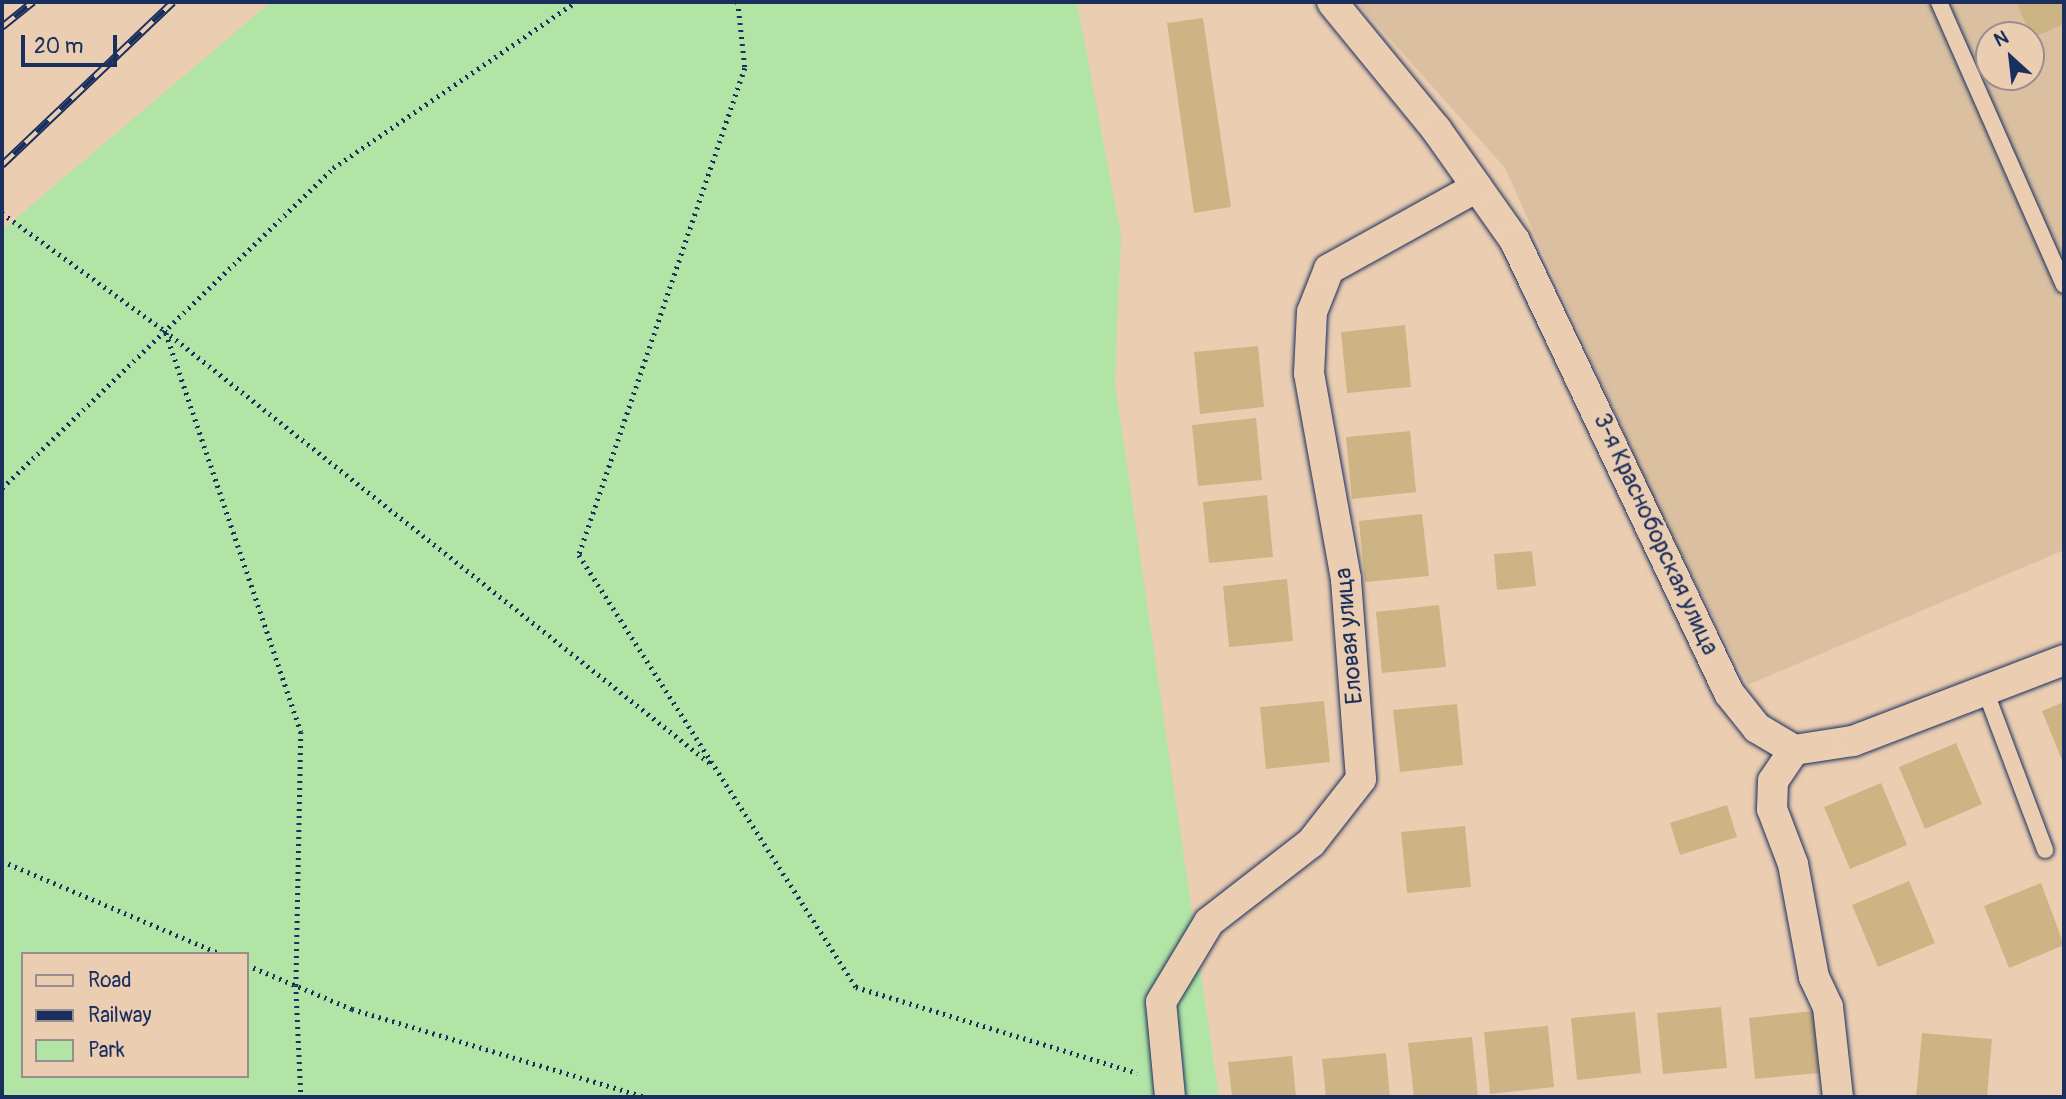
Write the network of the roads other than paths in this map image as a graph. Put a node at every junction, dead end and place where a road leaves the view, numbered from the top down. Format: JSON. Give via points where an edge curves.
{"nodes":[{"id":1,"x":1332,"y":2,"type":"edge"},
{"id":2,"x":1939,"y":2,"type":"edge"},
{"id":3,"x":1477,"y":187,"type":"junction"},
{"id":4,"x":2064,"y":285,"type":"edge"},
{"id":5,"x":2064,"y":660,"type":"edge"},
{"id":6,"x":1984,"y":690,"type":"junction"},
{"id":7,"x":1794,"y":750,"type":"junction"},
{"id":8,"x":2045,"y":850,"type":"dead end"},
{"id":9,"x":1169,"y":1090,"type":"edge"},
{"id":10,"x":1838,"y":1097,"type":"edge"}],
"edges":[{"from":1,"to":3,"type":"street","name":"3-я Красноборская улица"},
{"from":2,"to":4,"type":"lane"},
{"from":3,"to":7,"type":"street","name":"3-я Красноборская улица","via":[[1553,310],[1729,693],[1757,728]]},
{"from":3,"to":9,"type":"street","name":"Еловая улица","via":[[1329,269],[1312,312],[1309,373],[1346,579],[1361,779],[1311,843],[1209,922],[1161,1002]]},
{"from":5,"to":6,"type":"street"},
{"from":6,"to":7,"type":"street","via":[[1853,741]]},
{"from":6,"to":8,"type":"lane"},
{"from":7,"to":10,"type":"street","via":[[1773,781],[1772,808],[1793,864],[1814,976],[1828,1007]]}]}
